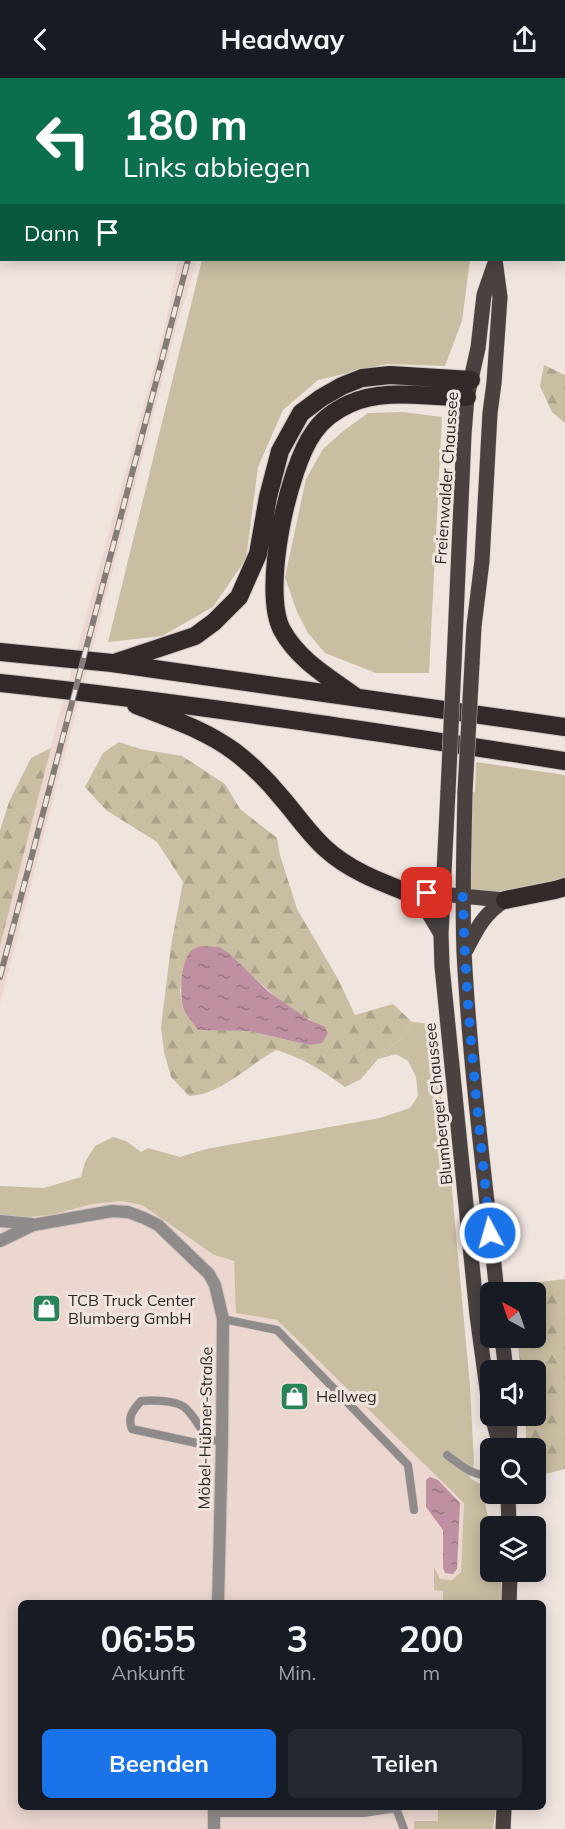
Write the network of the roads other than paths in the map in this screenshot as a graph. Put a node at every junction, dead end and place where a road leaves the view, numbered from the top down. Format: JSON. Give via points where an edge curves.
{"nodes":[{"id":1,"x":495,"y":261,"type":"edge"},
{"id":2,"x":481,"y":391,"type":"junction"},
{"id":3,"x":0,"y":652,"type":"edge"},
{"id":4,"x":112,"y":663,"type":"junction"},
{"id":5,"x":0,"y":683,"type":"edge"},
{"id":6,"x":106,"y":694,"type":"junction"},
{"id":7,"x":358,"y":698,"type":"junction"},
{"id":8,"x":565,"y":727,"type":"edge"},
{"id":9,"x":565,"y":761,"type":"edge"},
{"id":10,"x":448,"y":791,"type":"joint"},
{"id":11,"x":565,"y":887,"type":"edge"},
{"id":12,"x":442,"y":893,"type":"junction"},
{"id":13,"x":411,"y":894,"type":"junction"},
{"id":14,"x":463,"y":897,"type":"junction"},
{"id":15,"x":505,"y":900,"type":"junction"},
{"id":16,"x":441,"y":934,"type":"junction"},
{"id":17,"x":465,"y":953,"type":"junction"},
{"id":18,"x":0,"y":1221,"type":"edge"},
{"id":19,"x":33,"y":1225,"type":"junction"},
{"id":20,"x":0,"y":1242,"type":"edge"},
{"id":21,"x":496,"y":1282,"type":"edge"},
{"id":22,"x":223,"y":1319,"type":"junction"},
{"id":23,"x":483,"y":1360,"type":"edge"},
{"id":24,"x":207,"y":1440,"type":"junction"},
{"id":25,"x":222,"y":1441,"type":"junction"},
{"id":26,"x":447,"y":1455,"type":"dead end"},
{"id":27,"x":480,"y":1475,"type":"edge"},
{"id":28,"x":414,"y":1510,"type":"dead end"},
{"id":29,"x":510,"y":1582,"type":"edge"},
{"id":30,"x":218,"y":1600,"type":"edge"},
{"id":31,"x":509,"y":1600,"type":"edge"},
{"id":32,"x":214,"y":1810,"type":"edge"},
{"id":33,"x":383,"y":1810,"type":"edge"},
{"id":34,"x":397,"y":1810,"type":"edge"},
{"id":35,"x":504,"y":1810,"type":"edge"},
{"id":36,"x":214,"y":1829,"type":"edge"},
{"id":37,"x":404,"y":1829,"type":"edge"},
{"id":38,"x":503,"y":1829,"type":"edge"}],
"edges":[{"from":1,"to":2,"type":"main road","name":"Freienwalder Chaussee","via":[[484,295],[478,348]]},
{"from":1,"to":2,"type":"main road","name":"Freienwalder Chaussee","via":[[500,297]]},
{"from":2,"to":4,"type":"highway","via":[[390,375],[362,378],[321,398],[301,413],[280,451],[258,554],[239,597],[195,636]]},
{"from":2,"to":7,"type":"highway","via":[[389,395],[351,403],[334,412],[306,443],[286,502],[274,580],[276,610],[291,645]]},
{"from":2,"to":10,"type":"main road","name":"Freienwalder Chaussee","bridge":true,"via":[[464,434]]},
{"from":2,"to":14,"type":"main road","name":"Freienwalder Chaussee","bridge":true,"via":[[482,561],[474,626]]},
{"from":3,"to":4,"type":"highway"},
{"from":4,"to":7,"type":"highway"},
{"from":5,"to":6,"type":"highway"},
{"from":6,"to":9,"type":"highway"},
{"from":6,"to":13,"type":"highway","via":[[183,724],[234,751],[280,795],[326,849],[366,876]]},
{"from":7,"to":8,"type":"highway"},
{"from":10,"to":12,"type":"main road","name":"Blumberger Chaussee"},
{"from":11,"to":15,"type":"highway"},
{"from":12,"to":13,"type":"main road"},
{"from":12,"to":14,"type":"main road"},
{"from":12,"to":16,"type":"main road","name":"Blumberger Chaussee"},
{"from":13,"to":16,"type":"main road"},
{"from":14,"to":15,"type":"main road"},
{"from":14,"to":17,"type":"main road"},
{"from":15,"to":17,"type":"main road","via":[[485,916]]},
{"from":16,"to":23,"type":"main road","name":"Blumberger Chaussee"},
{"from":17,"to":21,"type":"main road"},
{"from":18,"to":19,"type":"street","name":"Möbel-Hübner-Straße"},
{"from":19,"to":20,"type":"street","name":"Möbel-Hübner-Straße"},
{"from":19,"to":22,"type":"street","name":"Möbel-Hübner-Straße","via":[[112,1212],[144,1218],[158,1225],[209,1274]]},
{"from":22,"to":25,"type":"street","name":"Möbel-Hübner-Straße"},
{"from":22,"to":28,"type":"lane","via":[[277,1330],[408,1465]]},
{"from":24,"to":24,"type":"lane","via":[[183,1406],[156,1399],[141,1401],[132,1411],[132,1429],[201,1444]]},
{"from":24,"to":25,"type":"lane"},
{"from":25,"to":30,"type":"street","name":"Möbel-Hübner-Straße"},
{"from":26,"to":27,"type":"lane"},
{"from":29,"to":31,"type":"main road"},
{"from":32,"to":33,"type":"lane"},
{"from":32,"to":36,"type":"street"},
{"from":34,"to":37,"type":"lane"},
{"from":35,"to":38,"type":"main road"}]}
